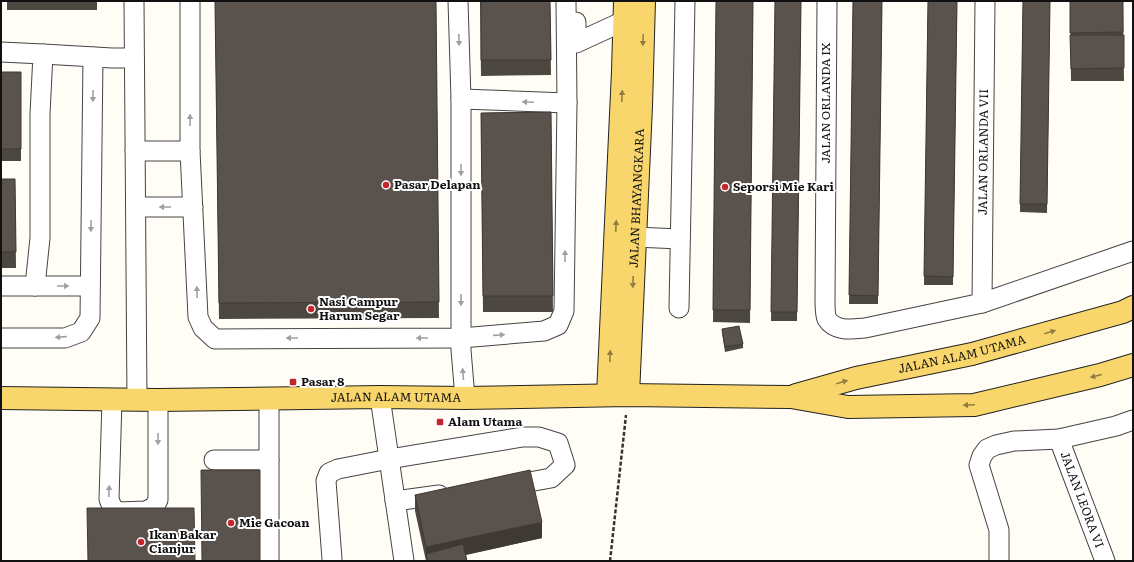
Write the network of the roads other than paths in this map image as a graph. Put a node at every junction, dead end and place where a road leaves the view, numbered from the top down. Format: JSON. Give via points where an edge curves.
{"nodes":[{"id":1,"x":134,"y":1,"type":"edge"},
{"id":2,"x":190,"y":1,"type":"edge"},
{"id":3,"x":458,"y":1,"type":"edge"},
{"id":4,"x":566,"y":1,"type":"edge"},
{"id":5,"x":576,"y":1,"type":"edge"},
{"id":6,"x":644,"y":1,"type":"edge"},
{"id":7,"x":685,"y":1,"type":"edge"},
{"id":8,"x":827,"y":1,"type":"edge"},
{"id":9,"x":985,"y":1,"type":"edge"},
{"id":10,"x":625,"y":11,"type":"edge"},
{"id":11,"x":576,"y":43,"type":"junction"},
{"id":12,"x":1,"y":52,"type":"edge"},
{"id":13,"x":43,"y":54,"type":"junction"},
{"id":14,"x":93,"y":57,"type":"junction"},
{"id":15,"x":134,"y":58,"type":"junction"},
{"id":16,"x":461,"y":99,"type":"junction"},
{"id":17,"x":567,"y":104,"type":"junction"},
{"id":18,"x":576,"y":148,"type":"dead end"},
{"id":19,"x":135,"y":151,"type":"junction"},
{"id":20,"x":190,"y":151,"type":"junction"},
{"id":21,"x":136,"y":207,"type":"junction"},
{"id":22,"x":193,"y":207,"type":"junction"},
{"id":23,"x":635,"y":237,"type":"junction"},
{"id":24,"x":680,"y":239,"type":"junction"},
{"id":25,"x":1133,"y":251,"type":"edge"},
{"id":26,"x":1,"y":286,"type":"edge"},
{"id":27,"x":35,"y":286,"type":"junction"},
{"id":28,"x":90,"y":286,"type":"junction"},
{"id":29,"x":982,"y":303,"type":"junction"},
{"id":30,"x":1133,"y":307,"type":"edge"},
{"id":31,"x":679,"y":308,"type":"dead end"},
{"id":32,"x":1,"y":338,"type":"edge"},
{"id":33,"x":461,"y":338,"type":"junction"},
{"id":34,"x":1133,"y":365,"type":"edge"},
{"id":35,"x":618,"y":395,"type":"junction"},
{"id":36,"x":791,"y":397,"type":"junction"},
{"id":37,"x":1,"y":398,"type":"edge"},
{"id":38,"x":380,"y":398,"type":"junction"},
{"id":39,"x":465,"y":398,"type":"junction"},
{"id":40,"x":269,"y":399,"type":"junction"},
{"id":41,"x":112,"y":400,"type":"junction"},
{"id":42,"x":147,"y":400,"type":"junction"},
{"id":43,"x":1133,"y":420,"type":"edge"},
{"id":44,"x":1059,"y":439,"type":"junction"},
{"id":45,"x":389,"y":459,"type":"junction"},
{"id":46,"x":214,"y":460,"type":"dead end"},
{"id":47,"x":269,"y":460,"type":"junction"},
{"id":48,"x":490,"y":489,"type":"edge"},
{"id":49,"x":458,"y":493,"type":"edge"},
{"id":50,"x":395,"y":501,"type":"junction"},
{"id":51,"x":332,"y":559,"type":"dead end"},
{"id":52,"x":269,"y":561,"type":"edge"},
{"id":53,"x":404,"y":561,"type":"edge"},
{"id":54,"x":999,"y":561,"type":"edge"},
{"id":55,"x":1105,"y":561,"type":"edge"}],
"edges":[{"from":1,"to":15,"type":"street"},
{"from":20,"to":2,"type":"street","one_way":true},
{"from":3,"to":16,"type":"street","one_way":true},
{"from":4,"to":17,"type":"street"},
{"from":5,"to":11,"type":"street"},
{"from":6,"to":23,"type":"main road","name":"JALAN BHAYANGKARA","one_way":true},
{"from":7,"to":24,"type":"street"},
{"from":8,"to":29,"type":"street","name":"JALAN ORLANDA IX","via":[[824,300],[827,319],[834,326],[846,330]]},
{"from":9,"to":29,"type":"street","name":"JALAN ORLANDA VII"},
{"from":10,"to":11,"type":"street"},
{"from":35,"to":10,"type":"main road","name":"JALAN BHAYANGKARA","one_way":true},
{"from":11,"to":18,"type":"street"},
{"from":12,"to":13,"type":"street"},
{"from":13,"to":14,"type":"street"},
{"from":13,"to":27,"type":"street","via":[[40,114],[40,238]]},
{"from":14,"to":15,"type":"street"},
{"from":14,"to":28,"type":"street","one_way":true},
{"from":15,"to":19,"type":"street"},
{"from":17,"to":16,"type":"street","one_way":true},
{"from":16,"to":33,"type":"street","one_way":true},
{"from":33,"to":17,"type":"street","one_way":true,"via":[[544,331],[558,326],[564,311]]},
{"from":19,"to":20,"type":"street"},
{"from":19,"to":21,"type":"street"},
{"from":20,"to":22,"type":"street"},
{"from":22,"to":21,"type":"street","one_way":true},
{"from":21,"to":42,"type":"street"},
{"from":33,"to":22,"type":"street","one_way":true,"via":[[215,339],[203,328],[198,317]]},
{"from":23,"to":24,"type":"street"},
{"from":23,"to":35,"type":"main road","name":"JALAN BHAYANGKARA","one_way":true},
{"from":24,"to":31,"type":"street"},
{"from":25,"to":29,"type":"street"},
{"from":26,"to":27,"type":"street"},
{"from":27,"to":28,"type":"street","one_way":true},
{"from":28,"to":32,"type":"street","one_way":true,"via":[[90,318],[81,332],[65,338]]},
{"from":36,"to":30,"type":"main road","name":"JALAN ALAM UTAMA","one_way":true,"via":[[856,378],[972,354]]},
{"from":39,"to":33,"type":"street","one_way":true},
{"from":34,"to":36,"type":"main road","name":"JALAN ALAM UTAMA","one_way":true,"via":[[974,405],[848,407]]},
{"from":35,"to":36,"type":"main road","name":"JALAN ALAM UTAMA"},
{"from":35,"to":39,"type":"main road","name":"JALAN ALAM UTAMA"},
{"from":37,"to":41,"type":"main road","name":"JALAN ALAM UTAMA"},
{"from":38,"to":39,"type":"main road","name":"JALAN ALAM UTAMA"},
{"from":38,"to":40,"type":"main road","name":"JALAN ALAM UTAMA"},
{"from":38,"to":45,"type":"street"},
{"from":40,"to":42,"type":"main road","name":"JALAN ALAM UTAMA"},
{"from":40,"to":47,"type":"street"},
{"from":41,"to":42,"type":"main road","name":"JALAN ALAM UTAMA"},
{"from":42,"to":41,"type":"street","one_way":true,"via":[[158,500],[154,507],[146,511],[118,512],[112,507],[109,499]]},
{"from":43,"to":44,"type":"street"},
{"from":44,"to":54,"type":"street","via":[[1014,441],[987,449],[982,456],[979,465],[999,530]]},
{"from":44,"to":55,"type":"street","name":"JALAN LEORA VI"},
{"from":45,"to":48,"type":"street","via":[[523,438],[539,438],[558,443],[565,465],[551,478]]},
{"from":45,"to":50,"type":"street"},
{"from":45,"to":51,"type":"street","via":[[329,473],[326,481]]},
{"from":46,"to":47,"type":"street"},
{"from":47,"to":52,"type":"street"},
{"from":49,"to":50,"type":"street"},
{"from":50,"to":53,"type":"street"}]}
